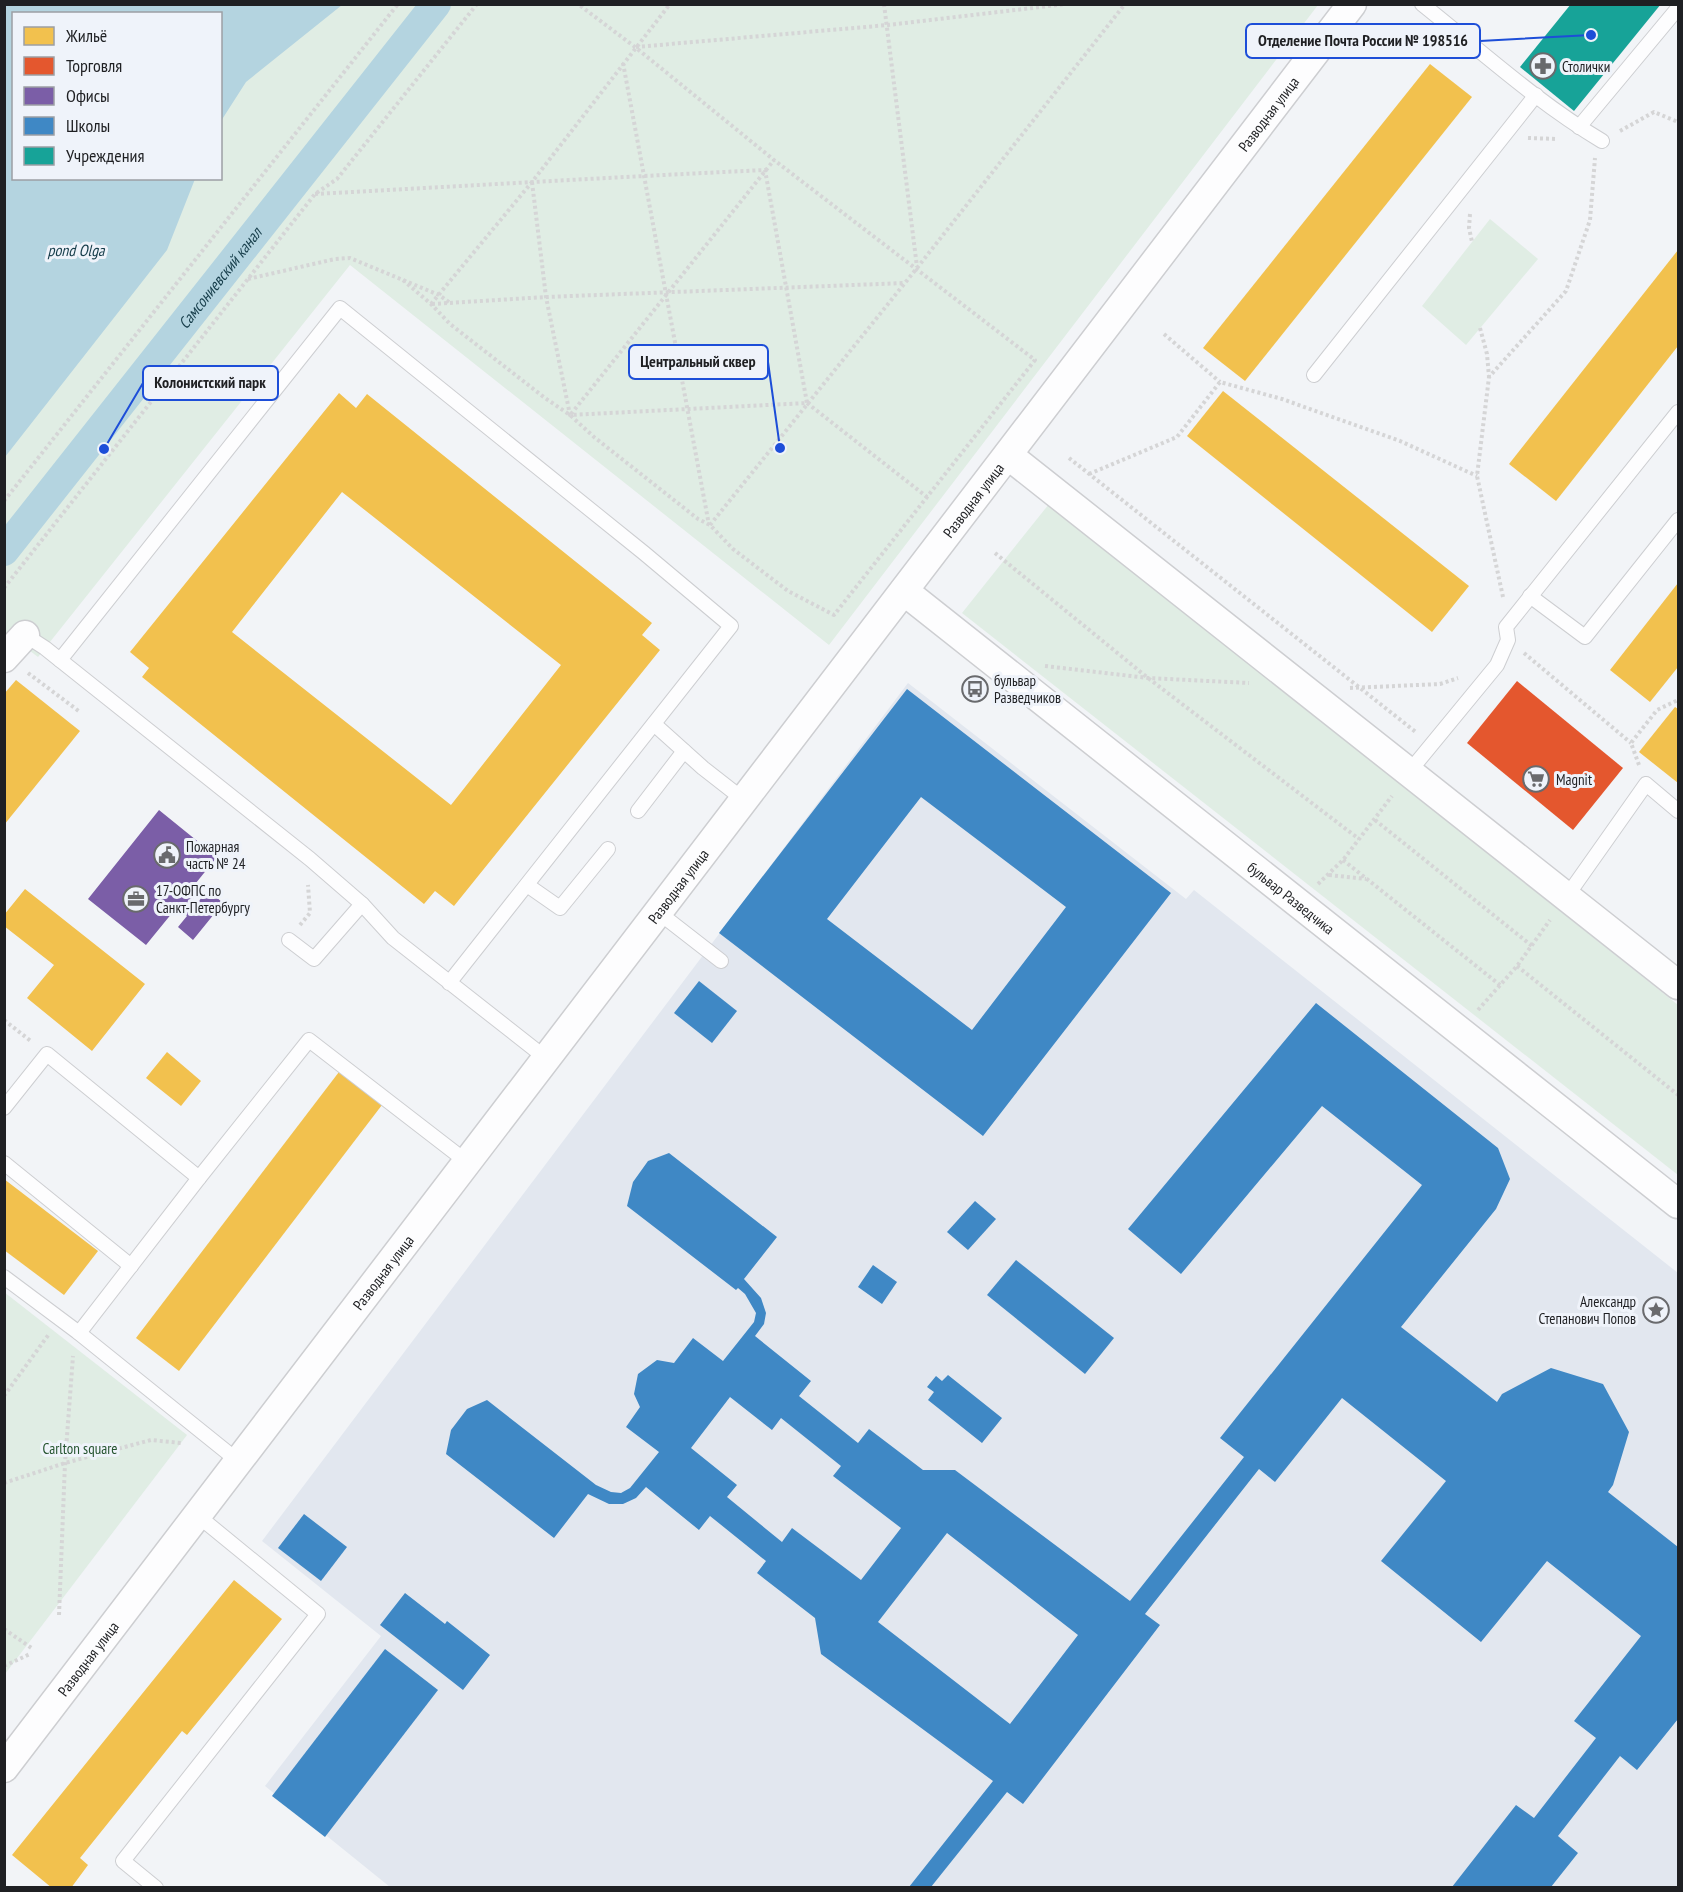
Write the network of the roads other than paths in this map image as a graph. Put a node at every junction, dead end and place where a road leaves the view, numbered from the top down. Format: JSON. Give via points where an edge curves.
{"nodes":[{"id":1,"x":1352,"y":4,"type":"edge"},
{"id":2,"x":1422,"y":4,"type":"edge"},
{"id":3,"x":1678,"y":8,"type":"edge"},
{"id":4,"x":1536,"y":95,"type":"junction"},
{"id":5,"x":1579,"y":127,"type":"junction"},
{"id":6,"x":1599,"y":145,"type":"road end"},
{"id":7,"x":1314,"y":375,"type":"dead end"},
{"id":8,"x":1678,"y":412,"type":"edge"},
{"id":9,"x":1008,"y":455,"type":"junction"},
{"id":10,"x":1678,"y":520,"type":"edge"},
{"id":11,"x":904,"y":591,"type":"junction"},
{"id":12,"x":1530,"y":596,"type":"junction"},
{"id":13,"x":25,"y":635,"type":"joint"},
{"id":14,"x":5,"y":657,"type":"edge"},
{"id":15,"x":60,"y":660,"type":"junction"},
{"id":16,"x":654,"y":724,"type":"junction"},
{"id":17,"x":684,"y":751,"type":"junction"},
{"id":18,"x":1409,"y":772,"type":"junction"},
{"id":19,"x":744,"y":800,"type":"junction"},
{"id":20,"x":638,"y":811,"type":"dead end"},
{"id":21,"x":1678,"y":811,"type":"edge"},
{"id":22,"x":608,"y":849,"type":"dead end"},
{"id":23,"x":527,"y":885,"type":"junction"},
{"id":24,"x":1567,"y":896,"type":"junction"},
{"id":25,"x":362,"y":904,"type":"junction"},
{"id":26,"x":658,"y":912,"type":"junction"},
{"id":27,"x":289,"y":940,"type":"road end"},
{"id":28,"x":721,"y":961,"type":"dead end"},
{"id":29,"x":449,"y":983,"type":"junction"},
{"id":30,"x":1678,"y":984,"type":"edge"},
{"id":31,"x":547,"y":1059,"type":"junction"},
{"id":32,"x":4,"y":1108,"type":"edge"},
{"id":33,"x":467,"y":1162,"type":"junction"},
{"id":34,"x":4,"y":1163,"type":"edge"},
{"id":35,"x":199,"y":1178,"type":"junction"},
{"id":36,"x":1678,"y":1204,"type":"edge"},
{"id":37,"x":131,"y":1266,"type":"junction"},
{"id":38,"x":4,"y":1277,"type":"edge"},
{"id":39,"x":79,"y":1334,"type":"junction"},
{"id":40,"x":238,"y":1461,"type":"junction"},
{"id":41,"x":197,"y":1515,"type":"junction"},
{"id":42,"x":4,"y":1768,"type":"edge"},
{"id":43,"x":156,"y":1887,"type":"edge"}],
"edges":[{"from":1,"to":9,"type":"street","name":"Разводная улица"},
{"from":2,"to":4,"type":"lane"},
{"from":3,"to":5,"type":"lane"},
{"from":4,"to":5,"type":"lane"},
{"from":4,"to":7,"type":"lane"},
{"from":5,"to":6,"type":"lane"},
{"from":8,"to":12,"type":"lane"},
{"from":9,"to":11,"type":"street","name":"Разводная улица"},
{"from":9,"to":18,"type":"street"},
{"from":10,"to":12,"type":"lane","via":[[1585,637]]},
{"from":11,"to":19,"type":"street","name":"Разводная улица"},
{"from":11,"to":36,"type":"street","name":"бульвар Разведчика"},
{"from":12,"to":18,"type":"lane","via":[[1507,634],[1497,666]]},
{"from":13,"to":14,"type":"street"},
{"from":13,"to":15,"type":"lane"},
{"from":15,"to":16,"type":"lane","via":[[340,308],[731,626]]},
{"from":15,"to":25,"type":"lane"},
{"from":16,"to":17,"type":"lane"},
{"from":16,"to":23,"type":"lane"},
{"from":17,"to":19,"type":"lane"},
{"from":17,"to":20,"type":"lane"},
{"from":18,"to":24,"type":"street"},
{"from":19,"to":26,"type":"street","name":"Разводная улица"},
{"from":21,"to":24,"type":"lane","via":[[1646,784]]},
{"from":22,"to":23,"type":"lane","via":[[560,908]]},
{"from":23,"to":29,"type":"lane"},
{"from":24,"to":30,"type":"street"},
{"from":25,"to":27,"type":"lane","via":[[314,959]]},
{"from":25,"to":29,"type":"lane","via":[[393,938]]},
{"from":26,"to":28,"type":"lane"},
{"from":26,"to":31,"type":"street","name":"Разводная улица"},
{"from":29,"to":31,"type":"lane"},
{"from":31,"to":33,"type":"street","name":"Разводная улица"},
{"from":32,"to":35,"type":"lane","via":[[46,1054]]},
{"from":33,"to":35,"type":"lane","via":[[309,1040]]},
{"from":33,"to":40,"type":"street","name":"Разводная улица"},
{"from":34,"to":37,"type":"lane"},
{"from":35,"to":37,"type":"lane"},
{"from":37,"to":39,"type":"lane"},
{"from":38,"to":39,"type":"lane"},
{"from":39,"to":40,"type":"lane"},
{"from":40,"to":41,"type":"street","name":"Разводная улица"},
{"from":41,"to":42,"type":"street","name":"Разводная улица"},
{"from":41,"to":43,"type":"lane","via":[[318,1614],[123,1861]]}]}
